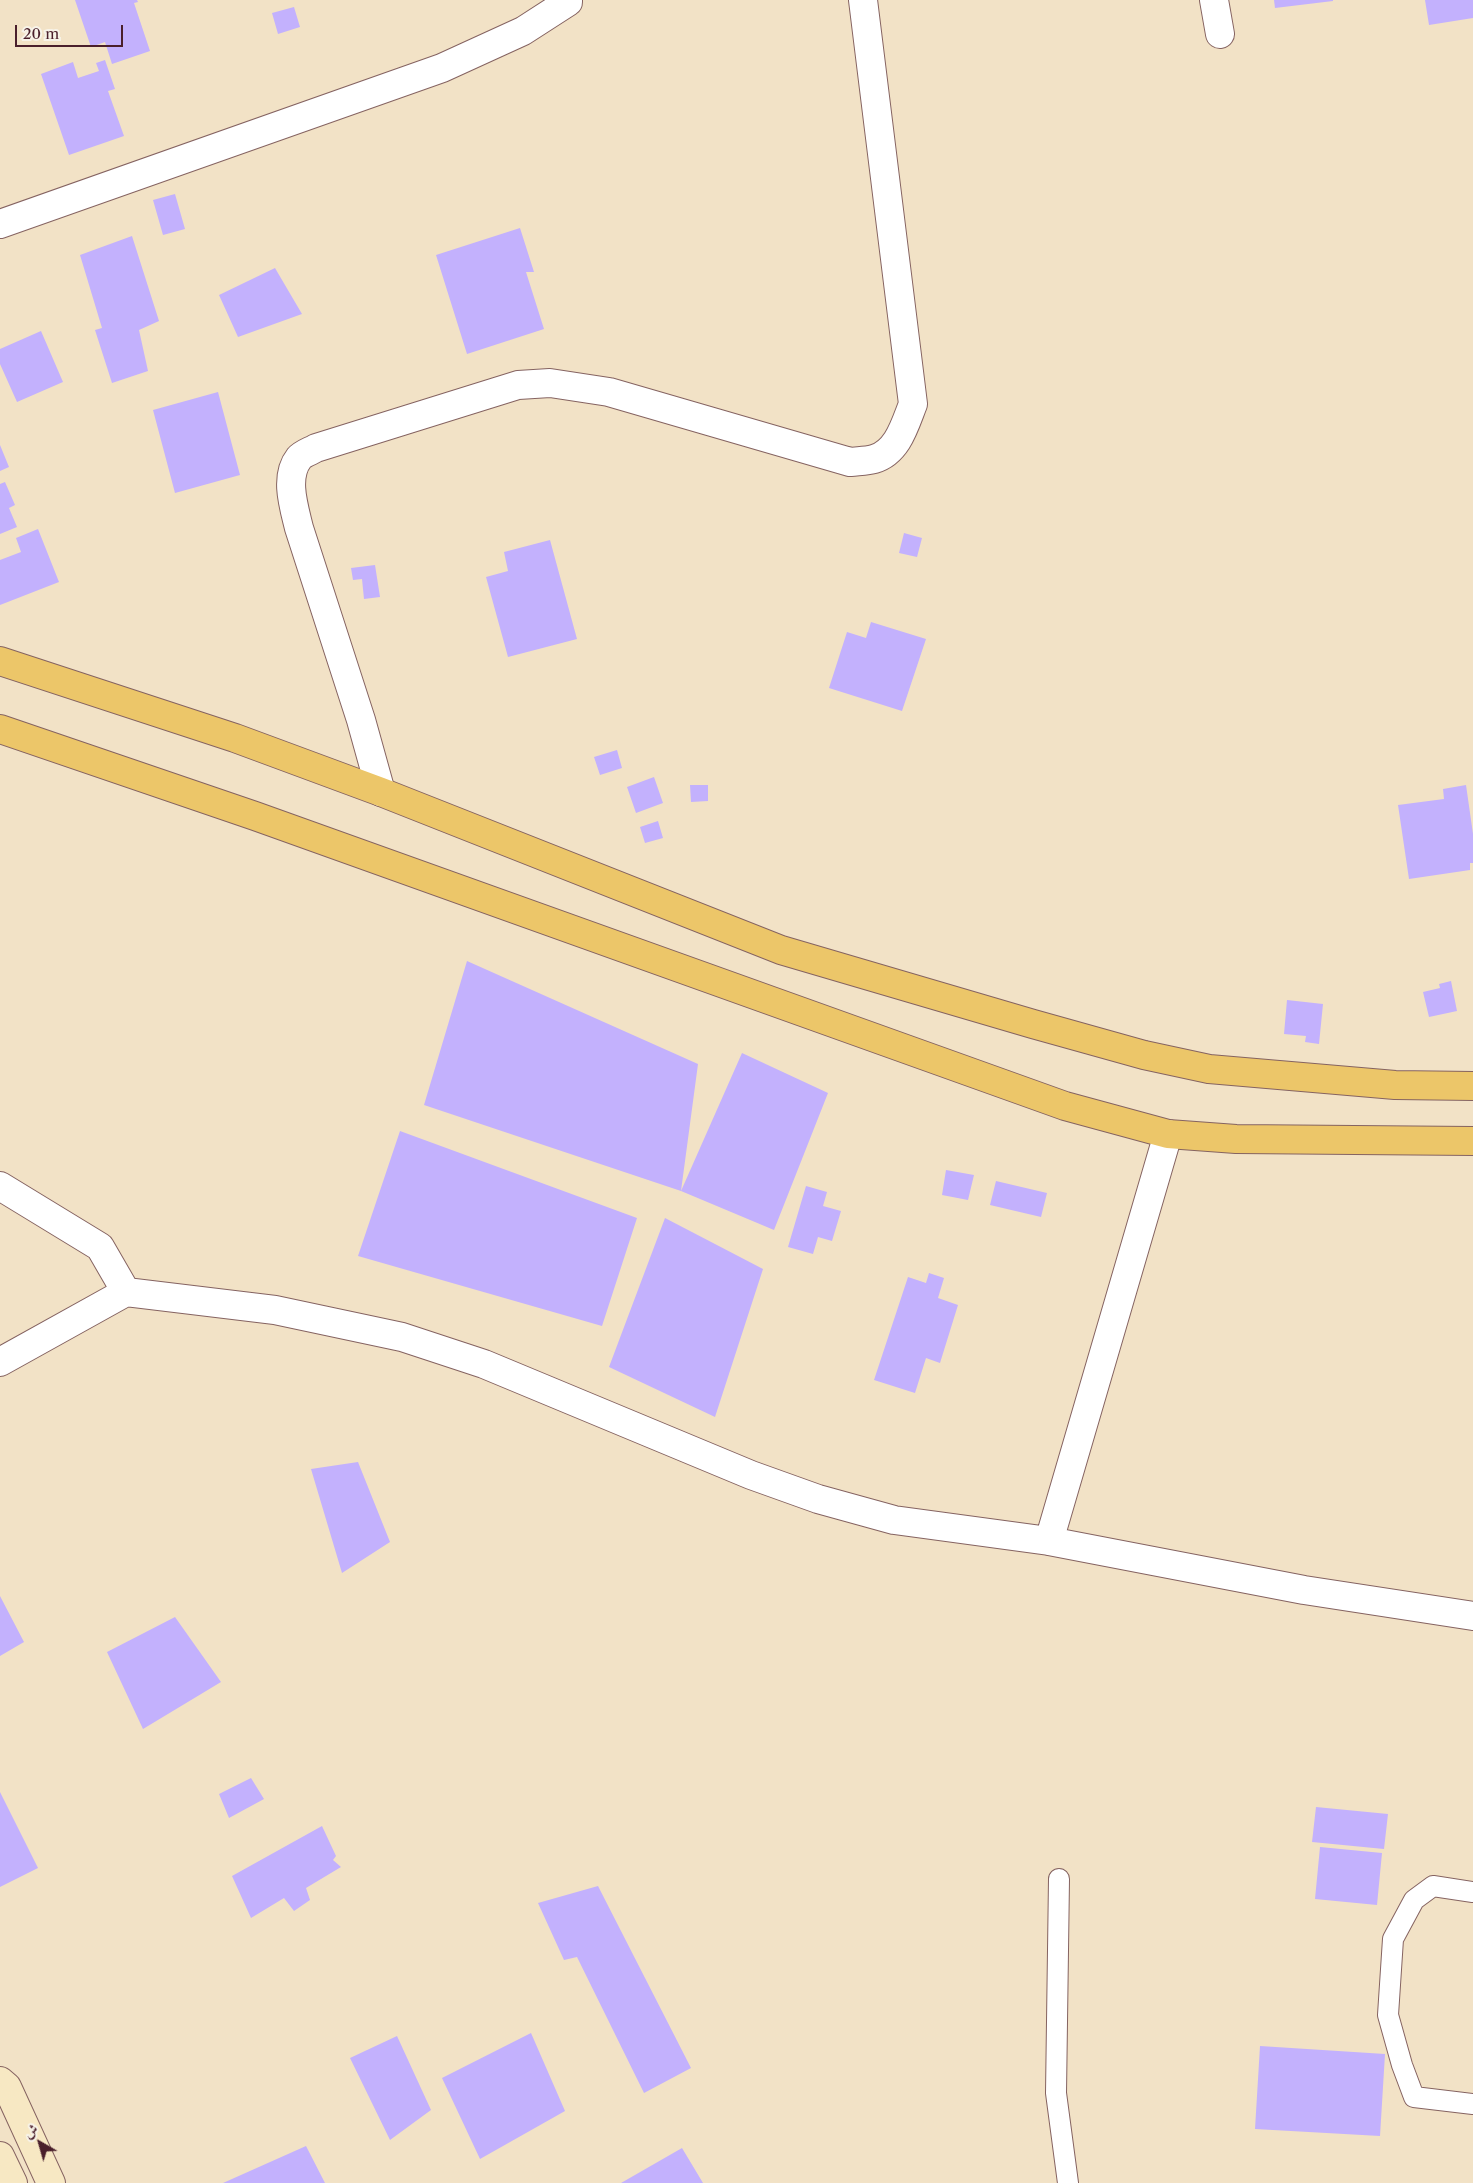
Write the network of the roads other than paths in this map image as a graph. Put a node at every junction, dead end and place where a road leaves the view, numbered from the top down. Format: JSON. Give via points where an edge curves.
{"nodes":[{"id":1,"x":862,"y":0,"type":"edge"},
{"id":2,"x":1214,"y":0,"type":"edge"},
{"id":3,"x":571,"y":1,"type":"edge"},
{"id":4,"x":1220,"y":34,"type":"dead end"},
{"id":5,"x":0,"y":224,"type":"edge"},
{"id":6,"x":0,"y":661,"type":"edge"},
{"id":7,"x":0,"y":729,"type":"edge"},
{"id":8,"x":381,"y":792,"type":"junction"},
{"id":9,"x":1473,"y":1086,"type":"edge"},
{"id":10,"x":1168,"y":1134,"type":"junction"},
{"id":11,"x":1473,"y":1141,"type":"edge"},
{"id":12,"x":0,"y":1186,"type":"edge"},
{"id":13,"x":126,"y":1292,"type":"junction"},
{"id":14,"x":0,"y":1362,"type":"edge"},
{"id":15,"x":1049,"y":1541,"type":"junction"},
{"id":16,"x":1473,"y":1616,"type":"edge"},
{"id":17,"x":1059,"y":1878,"type":"dead end"},
{"id":18,"x":1473,"y":1892,"type":"edge"},
{"id":19,"x":0,"y":2081,"type":"edge"},
{"id":20,"x":1473,"y":2104,"type":"edge"},
{"id":21,"x":0,"y":2156,"type":"edge"},
{"id":22,"x":13,"y":2183,"type":"edge"},
{"id":23,"x":52,"y":2183,"type":"edge"},
{"id":24,"x":1068,"y":2183,"type":"edge"}],
"edges":[{"from":1,"to":8,"type":"street","via":[[913,404],[903,431],[891,449],[875,458],[850,462],[609,392],[550,383],[518,385],[316,448],[299,457],[291,474],[292,501]]},
{"from":2,"to":4,"type":"street"},
{"from":3,"to":5,"type":"street","via":[[523,31],[442,68]]},
{"from":6,"to":8,"type":"main road","via":[[235,738]]},
{"from":7,"to":10,"type":"main road","via":[[255,816],[1065,1106]]},
{"from":8,"to":9,"type":"main road","via":[[781,950],[1144,1055],[1209,1069],[1395,1084]]},
{"from":10,"to":11,"type":"main road"},
{"from":10,"to":15,"type":"street"},
{"from":12,"to":13,"type":"street","via":[[100,1247]]},
{"from":13,"to":14,"type":"street"},
{"from":13,"to":15,"type":"street","via":[[275,1310],[402,1337],[484,1364],[694,1452],[818,1499],[894,1520]]},
{"from":15,"to":16,"type":"street","via":[[1304,1590]]},
{"from":17,"to":24,"type":"lane","via":[[1056,2093]]},
{"from":18,"to":20,"type":"lane","via":[[1433,1886],[1414,1900],[1392,1939],[1388,2015],[1414,2097]]},
{"from":19,"to":23,"type":"street","via":[[6,2087]]},
{"from":21,"to":22,"type":"street"}]}
